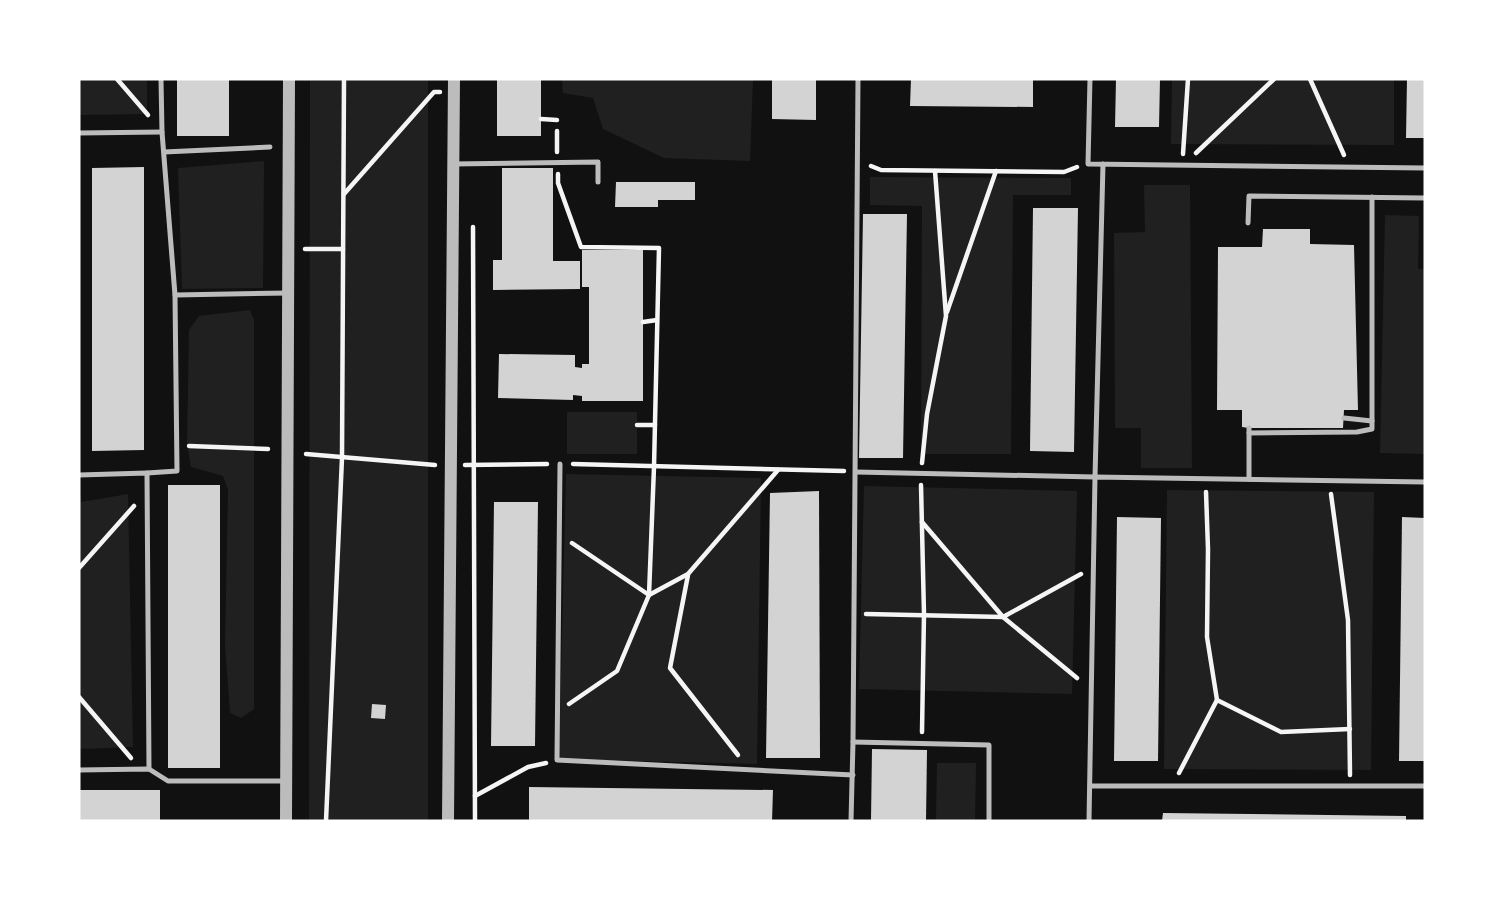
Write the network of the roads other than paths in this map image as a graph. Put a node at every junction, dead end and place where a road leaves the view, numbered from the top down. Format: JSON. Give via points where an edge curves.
{"nodes":[{"id":1,"x":162,"y":79,"type":"edge"},
{"id":2,"x":289,"y":79,"type":"edge"},
{"id":3,"x":858,"y":79,"type":"edge"},
{"id":4,"x":1090,"y":79,"type":"edge"},
{"id":5,"x":454,"y":85,"type":"edge"},
{"id":6,"x":162,"y":132,"type":"junction"},
{"id":7,"x":79,"y":133,"type":"edge"},
{"id":8,"x":270,"y":147,"type":"dead end"},
{"id":9,"x":163,"y":152,"type":"junction"},
{"id":10,"x":452,"y":164,"type":"junction"},
{"id":11,"x":1103,"y":164,"type":"junction"},
{"id":12,"x":1425,"y":168,"type":"edge"},
{"id":13,"x":598,"y":182,"type":"dead end"},
{"id":14,"x":1372,"y":197,"type":"junction"},
{"id":15,"x":1425,"y":198,"type":"edge"},
{"id":16,"x":1248,"y":223,"type":"dead end"},
{"id":17,"x":288,"y":293,"type":"junction"},
{"id":18,"x":175,"y":295,"type":"junction"},
{"id":19,"x":1344,"y":418,"type":"dead end"},
{"id":20,"x":1372,"y":421,"type":"junction"},
{"id":21,"x":560,"y":464,"type":"road end"},
{"id":22,"x":856,"y":472,"type":"junction"},
{"id":23,"x":147,"y":473,"type":"junction"},
{"id":24,"x":79,"y":475,"type":"edge"},
{"id":25,"x":1095,"y":477,"type":"junction"},
{"id":26,"x":1249,"y":479,"type":"junction"},
{"id":27,"x":1425,"y":482,"type":"edge"},
{"id":28,"x":853,"y":742,"type":"junction"},
{"id":29,"x":149,"y":769,"type":"junction"},
{"id":30,"x":79,"y":770,"type":"edge"},
{"id":31,"x":853,"y":775,"type":"junction"},
{"id":32,"x":286,"y":781,"type":"junction"},
{"id":33,"x":1090,"y":786,"type":"junction"},
{"id":34,"x":1425,"y":786,"type":"edge"},
{"id":35,"x":286,"y":821,"type":"edge"},
{"id":36,"x":448,"y":821,"type":"edge"},
{"id":37,"x":851,"y":821,"type":"edge"},
{"id":38,"x":989,"y":821,"type":"edge"},
{"id":39,"x":1089,"y":821,"type":"edge"}],
"edges":[{"from":1,"to":6,"type":"lane"},
{"from":2,"to":17,"type":"street"},
{"from":3,"to":22,"type":"lane"},
{"from":4,"to":11,"type":"lane","via":[[1088,164]]},
{"from":5,"to":10,"type":"street"},
{"from":6,"to":7,"type":"lane"},
{"from":6,"to":9,"type":"lane"},
{"from":8,"to":9,"type":"lane"},
{"from":9,"to":18,"type":"lane"},
{"from":10,"to":13,"type":"lane","via":[[598,162]]},
{"from":10,"to":36,"type":"street"},
{"from":11,"to":12,"type":"lane"},
{"from":11,"to":25,"type":"lane"},
{"from":14,"to":15,"type":"lane"},
{"from":14,"to":16,"type":"lane","via":[[1249,195]]},
{"from":14,"to":20,"type":"lane"},
{"from":17,"to":18,"type":"lane"},
{"from":17,"to":32,"type":"street"},
{"from":18,"to":23,"type":"lane","via":[[177,471]]},
{"from":19,"to":20,"type":"lane"},
{"from":20,"to":26,"type":"lane","via":[[1372,429],[1357,432],[1249,431]]},
{"from":21,"to":31,"type":"lane","via":[[557,760]]},
{"from":22,"to":25,"type":"lane"},
{"from":22,"to":28,"type":"lane"},
{"from":23,"to":24,"type":"lane"},
{"from":23,"to":29,"type":"lane"},
{"from":25,"to":26,"type":"lane"},
{"from":25,"to":33,"type":"lane"},
{"from":26,"to":27,"type":"lane"},
{"from":28,"to":31,"type":"lane"},
{"from":28,"to":38,"type":"lane","via":[[989,745]]},
{"from":29,"to":30,"type":"lane"},
{"from":29,"to":32,"type":"lane","via":[[168,781]]},
{"from":31,"to":37,"type":"lane"},
{"from":32,"to":35,"type":"street"},
{"from":33,"to":34,"type":"lane"},
{"from":33,"to":39,"type":"lane"}]}
